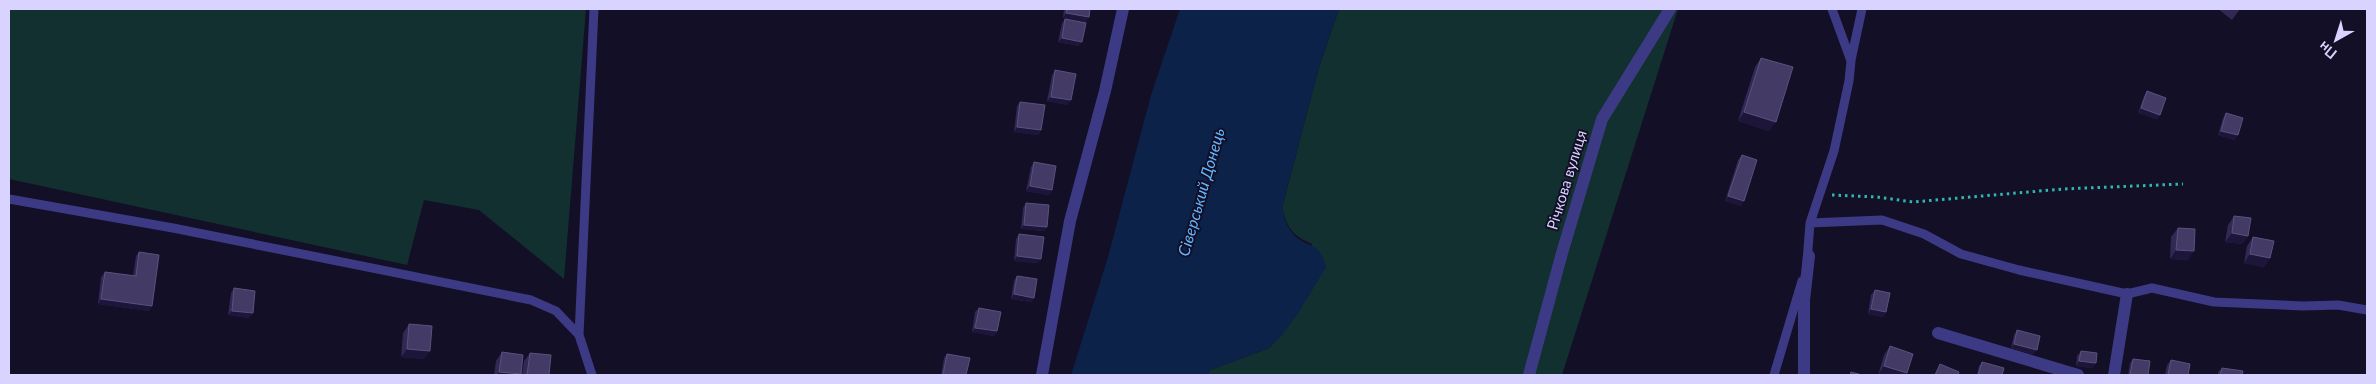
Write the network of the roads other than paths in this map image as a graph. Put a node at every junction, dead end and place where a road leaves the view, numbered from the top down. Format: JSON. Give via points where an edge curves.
{"nodes":[{"id":1,"x":594,"y":9,"type":"edge"},
{"id":2,"x":1124,"y":9,"type":"edge"},
{"id":3,"x":1670,"y":9,"type":"edge"},
{"id":4,"x":1832,"y":9,"type":"edge"},
{"id":5,"x":1862,"y":9,"type":"edge"},
{"id":6,"x":1851,"y":61,"type":"junction"},
{"id":7,"x":9,"y":200,"type":"edge"},
{"id":8,"x":1810,"y":223,"type":"junction"},
{"id":9,"x":1809,"y":256,"type":"junction"},
{"id":10,"x":2127,"y":294,"type":"junction"},
{"id":11,"x":2367,"y":310,"type":"edge"},
{"id":12,"x":1938,"y":332,"type":"dead end"},
{"id":13,"x":579,"y":335,"type":"junction"},
{"id":14,"x":592,"y":375,"type":"edge"},
{"id":15,"x":1042,"y":375,"type":"edge"},
{"id":16,"x":1529,"y":375,"type":"edge"},
{"id":17,"x":1774,"y":375,"type":"edge"},
{"id":18,"x":1804,"y":375,"type":"edge"},
{"id":19,"x":2078,"y":375,"type":"edge"},
{"id":20,"x":2114,"y":375,"type":"edge"}],
"edges":[{"from":1,"to":13,"type":"lane"},
{"from":2,"to":15,"type":"street","via":[[1070,221]]},
{"from":3,"to":16,"type":"street","name":"Річкова вулиця","via":[[1602,119]]},
{"from":4,"to":6,"type":"lane"},
{"from":5,"to":6,"type":"lane"},
{"from":6,"to":8,"type":"lane","via":[[1844,107]]},
{"from":7,"to":13,"type":"lane","via":[[173,228],[531,300],[556,312]]},
{"from":8,"to":9,"type":"lane"},
{"from":8,"to":10,"type":"lane","via":[[1882,220],[1924,234],[1961,254]]},
{"from":9,"to":17,"type":"lane"},
{"from":9,"to":18,"type":"street","via":[[1804,300]]},
{"from":10,"to":11,"type":"lane","via":[[2152,288],[2214,302],[2338,305]]},
{"from":10,"to":20,"type":"street"},
{"from":12,"to":19,"type":"street"},
{"from":13,"to":14,"type":"lane"}]}
